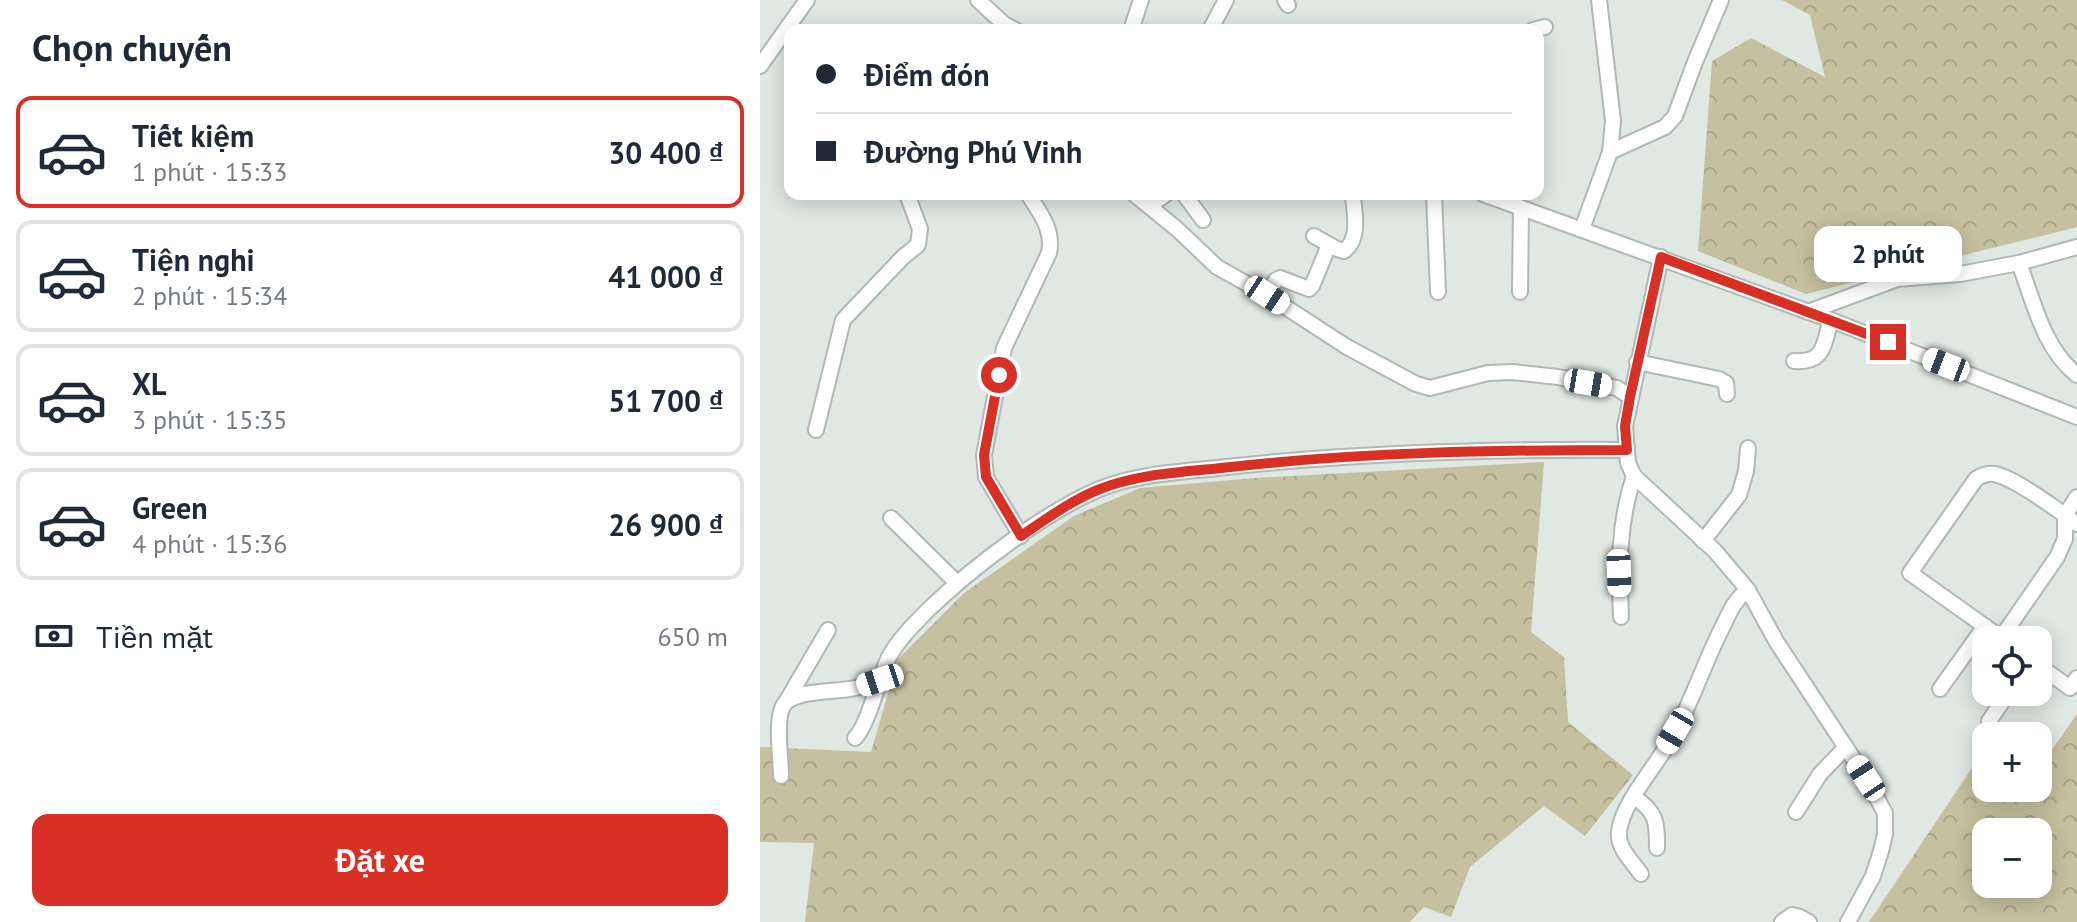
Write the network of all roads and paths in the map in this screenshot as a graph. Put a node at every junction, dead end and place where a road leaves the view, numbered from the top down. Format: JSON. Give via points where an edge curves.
{"nodes":[{"id":1,"x":807,"y":0,"type":"edge"},
{"id":2,"x":978,"y":0,"type":"edge"},
{"id":3,"x":1141,"y":0,"type":"edge"},
{"id":4,"x":1226,"y":0,"type":"edge"},
{"id":5,"x":1599,"y":0,"type":"edge"},
{"id":6,"x":1721,"y":0,"type":"edge"},
{"id":7,"x":790,"y":24,"type":"edge"},
{"id":8,"x":1004,"y":24,"type":"edge"},
{"id":9,"x":1133,"y":24,"type":"edge"},
{"id":10,"x":1213,"y":24,"type":"edge"},
{"id":11,"x":784,"y":32,"type":"edge"},
{"id":12,"x":760,"y":66,"type":"edge"},
{"id":13,"x":1610,"y":152,"type":"junction"},
{"id":14,"x":909,"y":200,"type":"edge"},
{"id":15,"x":1032,"y":200,"type":"edge"},
{"id":16,"x":1142,"y":200,"type":"edge"},
{"id":17,"x":1158,"y":200,"type":"edge"},
{"id":18,"x":1188,"y":200,"type":"edge"},
{"id":19,"x":1354,"y":200,"type":"edge"},
{"id":20,"x":1434,"y":200,"type":"edge"},
{"id":21,"x":1500,"y":200,"type":"edge"},
{"id":22,"x":1150,"y":206,"type":"junction"},
{"id":23,"x":1521,"y":208,"type":"junction"},
{"id":24,"x":1203,"y":220,"type":"dead end"},
{"id":25,"x":1582,"y":229,"type":"junction"},
{"id":26,"x":1314,"y":236,"type":"dead end"},
{"id":27,"x":1329,"y":245,"type":"junction"},
{"id":28,"x":2077,"y":247,"type":"edge"},
{"id":29,"x":1661,"y":257,"type":"junction"},
{"id":30,"x":2019,"y":263,"type":"junction"},
{"id":31,"x":1438,"y":292,"type":"dead end"},
{"id":32,"x":1520,"y":292,"type":"dead end"},
{"id":33,"x":1267,"y":295,"type":"junction"},
{"id":34,"x":1808,"y":312,"type":"junction"},
{"id":35,"x":1831,"y":320,"type":"junction"},
{"id":36,"x":1794,"y":361,"type":"dead end"},
{"id":37,"x":1637,"y":362,"type":"junction"},
{"id":38,"x":2077,"y":375,"type":"edge"},
{"id":39,"x":1727,"y":394,"type":"dead end"},
{"id":40,"x":1630,"y":397,"type":"junction"},
{"id":41,"x":2077,"y":417,"type":"edge"},
{"id":42,"x":816,"y":430,"type":"dead end"},
{"id":43,"x":1748,"y":448,"type":"dead end"},
{"id":44,"x":1627,"y":450,"type":"junction"},
{"id":45,"x":1634,"y":476,"type":"junction"},
{"id":46,"x":2077,"y":497,"type":"edge"},
{"id":47,"x":891,"y":518,"type":"dead end"},
{"id":48,"x":2071,"y":520,"type":"edge"},
{"id":49,"x":1021,"y":536,"type":"junction"},
{"id":50,"x":1703,"y":541,"type":"junction"},
{"id":51,"x":957,"y":583,"type":"junction"},
{"id":52,"x":1748,"y":590,"type":"junction"},
{"id":53,"x":1621,"y":617,"type":"dead end"},
{"id":54,"x":1985,"y":626,"type":"edge"},
{"id":55,"x":2011,"y":626,"type":"edge"},
{"id":56,"x":828,"y":630,"type":"dead end"},
{"id":57,"x":1972,"y":644,"type":"edge"},
{"id":58,"x":2052,"y":675,"type":"edge"},
{"id":59,"x":2077,"y":678,"type":"edge"},
{"id":60,"x":880,"y":680,"type":"junction"},
{"id":61,"x":1940,"y":689,"type":"dead end"},
{"id":62,"x":786,"y":702,"type":"junction"},
{"id":63,"x":1999,"y":706,"type":"edge"},
{"id":64,"x":1989,"y":721,"type":"dead end"},
{"id":65,"x":855,"y":738,"type":"dead end"},
{"id":66,"x":1846,"y":747,"type":"junction"},
{"id":67,"x":781,"y":776,"type":"dead end"},
{"id":68,"x":1634,"y":797,"type":"junction"},
{"id":69,"x":1796,"y":812,"type":"dead end"},
{"id":70,"x":1657,"y":848,"type":"dead end"},
{"id":71,"x":1641,"y":874,"type":"dead end"},
{"id":72,"x":1782,"y":922,"type":"edge"},
{"id":73,"x":1809,"y":922,"type":"edge"},
{"id":74,"x":1848,"y":922,"type":"edge"}],
"edges":[{"from":1,"to":7,"type":"street"},
{"from":2,"to":8,"type":"street"},
{"from":3,"to":9,"type":"street"},
{"from":4,"to":10,"type":"street"},
{"from":5,"to":13,"type":"street","via":[[1613,121]]},
{"from":6,"to":13,"type":"street","via":[[1675,116],[1665,127]]},
{"from":11,"to":12,"type":"street"},
{"from":13,"to":25,"type":"street"},
{"from":14,"to":42,"type":"street","via":[[920,229],[918,245],[843,320]]},
{"from":15,"to":49,"type":"street","via":[[1051,243],[1004,348],[984,455],[986,477]]},
{"from":16,"to":22,"type":"street"},
{"from":17,"to":22,"type":"street"},
{"from":18,"to":24,"type":"street"},
{"from":19,"to":27,"type":"street","via":[[1356,230],[1349,248]]},
{"from":20,"to":31,"type":"street"},
{"from":21,"to":23,"type":"street"},
{"from":22,"to":33,"type":"street","via":[[1217,267]]},
{"from":23,"to":25,"type":"street"},
{"from":23,"to":32,"type":"street"},
{"from":25,"to":29,"type":"street"},
{"from":26,"to":27,"type":"street"},
{"from":27,"to":33,"type":"street","via":[[1309,289],[1280,278]]},
{"from":28,"to":30,"type":"street"},
{"from":29,"to":34,"type":"street"},
{"from":29,"to":37,"type":"street"},
{"from":30,"to":34,"type":"street","via":[[1897,279]]},
{"from":30,"to":38,"type":"street","via":[[2049,344]]},
{"from":33,"to":40,"type":"street","via":[[1347,347],[1425,388],[1513,372],[1617,388]]},
{"from":34,"to":35,"type":"street"},
{"from":35,"to":36,"type":"street","via":[[1816,358]]},
{"from":35,"to":41,"type":"street"},
{"from":37,"to":39,"type":"street","via":[[1719,379],[1726,383]]},
{"from":37,"to":40,"type":"street"},
{"from":40,"to":44,"type":"street"},
{"from":43,"to":50,"type":"street","via":[[1739,495]]},
{"from":44,"to":45,"type":"street"},
{"from":44,"to":49,"type":"street","via":[[1370,456],[1141,477],[1098,490]]},
{"from":45,"to":50,"type":"street"},
{"from":45,"to":53,"type":"street","via":[[1621,532]]},
{"from":46,"to":48,"type":"street"},
{"from":47,"to":51,"type":"street"},
{"from":48,"to":54,"type":"street","via":[[2014,482],[1986,474],[1976,479],[1910,573]]},
{"from":48,"to":55,"type":"street","via":[[2063,546]]},
{"from":49,"to":51,"type":"street"},
{"from":50,"to":52,"type":"street"},
{"from":51,"to":60,"type":"street","via":[[903,637]]},
{"from":52,"to":66,"type":"street"},
{"from":52,"to":68,"type":"street","via":[[1737,597],[1675,731]]},
{"from":56,"to":62,"type":"street"},
{"from":57,"to":61,"type":"street"},
{"from":58,"to":59,"type":"street","via":[[2070,688]]},
{"from":60,"to":62,"type":"street"},
{"from":60,"to":65,"type":"street"},
{"from":62,"to":67,"type":"street","via":[[780,724]]},
{"from":63,"to":64,"type":"street"},
{"from":66,"to":69,"type":"street","via":[[1820,774]]},
{"from":66,"to":74,"type":"street","via":[[1885,813],[1873,876]]},
{"from":68,"to":70,"type":"street","via":[[1651,810]]},
{"from":68,"to":71,"type":"street","via":[[1618,841]]},
{"from":72,"to":73,"type":"street","via":[[1792,915]]}]}
